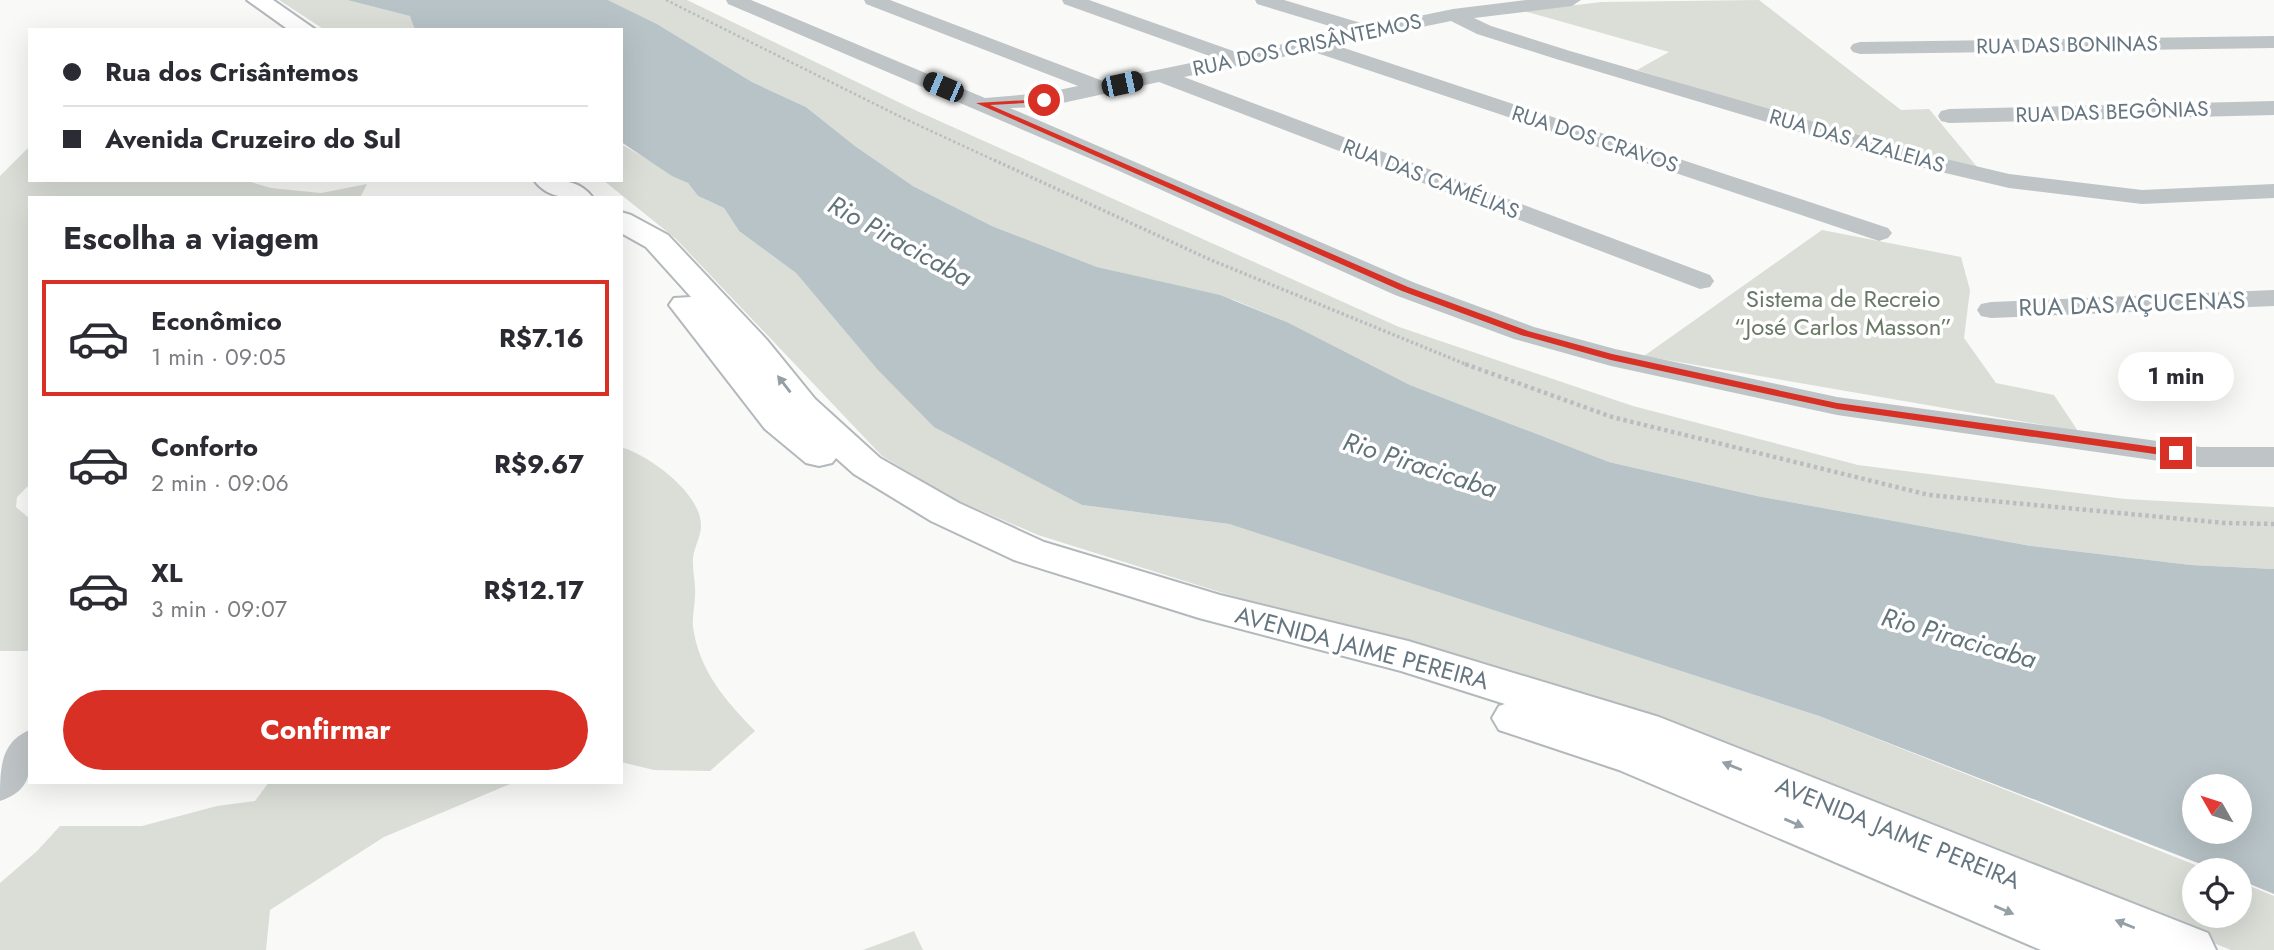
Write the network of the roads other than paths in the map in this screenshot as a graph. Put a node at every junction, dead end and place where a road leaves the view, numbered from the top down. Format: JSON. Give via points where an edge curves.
{"nodes":[{"id":1,"x":232,"y":0,"type":"edge"},
{"id":2,"x":258,"y":0,"type":"edge"},
{"id":3,"x":735,"y":0,"type":"edge"},
{"id":4,"x":873,"y":0,"type":"edge"},
{"id":5,"x":1071,"y":0,"type":"edge"},
{"id":6,"x":1264,"y":0,"type":"edge"},
{"id":7,"x":1572,"y":0,"type":"edge"},
{"id":8,"x":1458,"y":8,"type":"edge"},
{"id":9,"x":272,"y":28,"type":"edge"},
{"id":10,"x":302,"y":28,"type":"edge"},
{"id":11,"x":1368,"y":32,"type":"junction"},
{"id":12,"x":2274,"y":42,"type":"edge"},
{"id":13,"x":1312,"y":44,"type":"junction"},
{"id":14,"x":1860,"y":48,"type":"dead end"},
{"id":15,"x":1238,"y":60,"type":"junction"},
{"id":16,"x":1161,"y":76,"type":"junction"},
{"id":17,"x":1101,"y":88,"type":"junction"},
{"id":18,"x":1044,"y":100,"type":"junction"},
{"id":19,"x":980,"y":103,"type":"junction"},
{"id":20,"x":2274,"y":107,"type":"edge"},
{"id":21,"x":1949,"y":116,"type":"dead end"},
{"id":22,"x":1022,"y":121,"type":"junction"},
{"id":23,"x":519,"y":182,"type":"edge"},
{"id":24,"x":551,"y":182,"type":"edge"},
{"id":25,"x":2274,"y":191,"type":"edge"},
{"id":26,"x":544,"y":196,"type":"edge"},
{"id":27,"x":576,"y":196,"type":"edge"},
{"id":28,"x":623,"y":222,"type":"edge"},
{"id":29,"x":1879,"y":233,"type":"dead end"},
{"id":30,"x":623,"y":240,"type":"edge"},
{"id":31,"x":1700,"y":281,"type":"dead end"},
{"id":32,"x":2274,"y":298,"type":"edge"},
{"id":33,"x":1991,"y":310,"type":"dead end"},
{"id":34,"x":2274,"y":457,"type":"edge"},
{"id":35,"x":28,"y":749,"type":"edge"},
{"id":36,"x":0,"y":784,"type":"edge"},
{"id":37,"x":2101,"y":950,"type":"edge"},
{"id":38,"x":2188,"y":950,"type":"edge"}],
"edges":[{"from":1,"to":9,"type":"main road"},
{"from":2,"to":10,"type":"main road"},
{"from":3,"to":19,"type":"street"},
{"from":4,"to":17,"type":"street"},
{"from":5,"to":15,"type":"street"},
{"from":6,"to":11,"type":"street"},
{"from":7,"to":8,"type":"street","name":"RUA DOS CRISÂNTEMOS","via":[[1496,10]]},
{"from":8,"to":11,"type":"street","name":"RUA DOS CRISÂNTEMOS"},
{"from":8,"to":25,"type":"street","name":"RUA DAS AZALEIAS","via":[[1484,30],[1915,159],[2009,181],[2142,197]]},
{"from":11,"to":13,"type":"street","name":"RUA DOS CRISÂNTEMOS"},
{"from":12,"to":14,"type":"street","name":"RUA DAS BONINAS"},
{"from":13,"to":15,"type":"street","name":"RUA DOS CRISÂNTEMOS"},
{"from":13,"to":29,"type":"street","name":"RUA DOS CRAVOS"},
{"from":15,"to":16,"type":"street","name":"RUA DOS CRISÂNTEMOS"},
{"from":16,"to":17,"type":"street","name":"RUA DOS CRISÂNTEMOS"},
{"from":16,"to":31,"type":"street","name":"RUA DAS CAMÉLIAS"},
{"from":17,"to":18,"type":"street","name":"RUA DOS CRISÂNTEMOS"},
{"from":18,"to":19,"type":"street","name":"RUA DOS CRISÂNTEMOS"},
{"from":18,"to":22,"type":"street"},
{"from":19,"to":22,"type":"street"},
{"from":20,"to":21,"type":"street","name":"RUA DAS BEGÔNIAS"},
{"from":22,"to":34,"type":"street","via":[[1405,289],[1524,333],[1611,357],[1850,408],[2201,457]]},
{"from":23,"to":26,"type":"main road"},
{"from":24,"to":27,"type":"main road"},
{"from":38,"to":28,"type":"main road","name":"AVENIDA JAIME PEREIRA","one_way":true,"via":[[1642,730],[1408,657],[1200,604],[1029,551],[945,512],[867,467],[802,407],[755,347],[657,240]]},
{"from":30,"to":37,"type":"main road","name":"AVENIDA JAIME PEREIRA","one_way":true,"via":[[639,249],[778,421],[842,475],[923,524],[1018,569],[1201,627],[1409,684],[1636,757]]},
{"from":32,"to":33,"type":"street","name":"RUA DAS AÇUCENAS"},
{"from":35,"to":36,"type":"street"}]}
